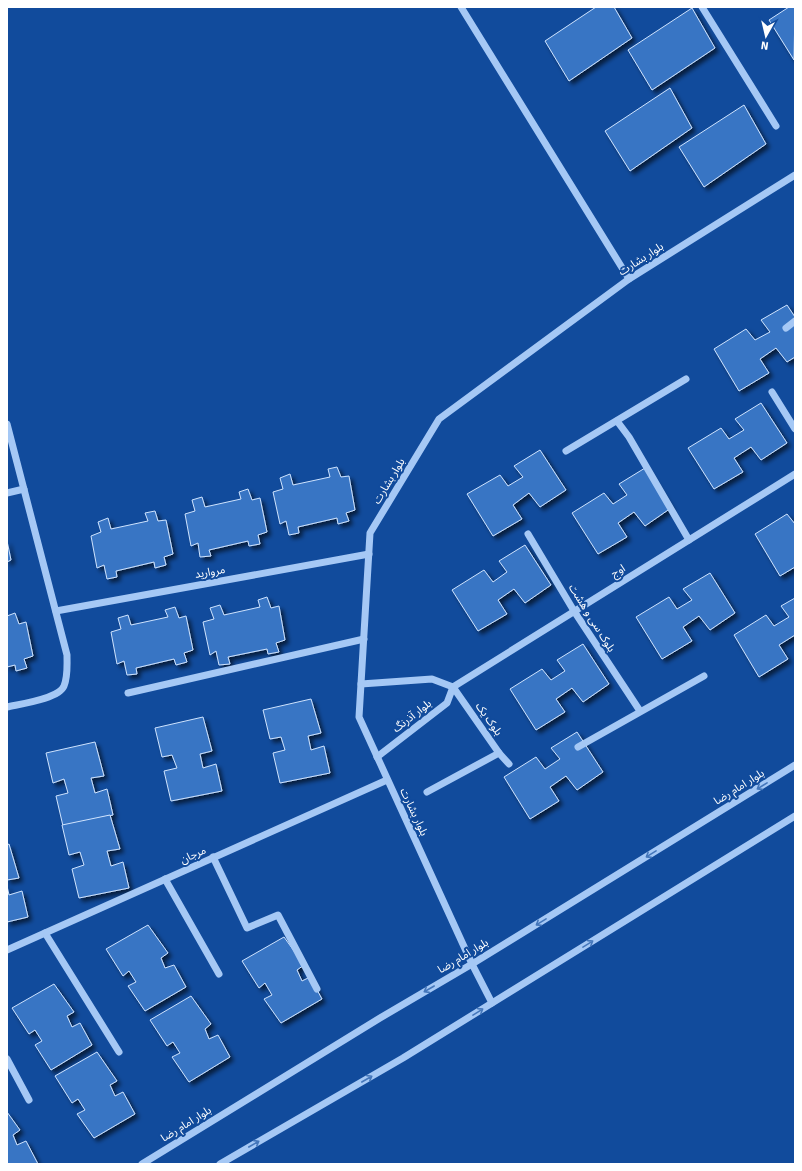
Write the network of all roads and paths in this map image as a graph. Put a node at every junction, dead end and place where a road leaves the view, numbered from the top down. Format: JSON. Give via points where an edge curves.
{"nodes":[{"id":1,"x":461,"y":7,"type":"edge"},
{"id":2,"x":702,"y":7,"type":"edge"},
{"id":3,"x":776,"y":126,"type":"dead end"},
{"id":4,"x":795,"y":175,"type":"edge"},
{"id":5,"x":629,"y":279,"type":"junction"},
{"id":6,"x":795,"y":321,"type":"edge"},
{"id":7,"x":786,"y":328,"type":"dead end"},
{"id":8,"x":686,"y":379,"type":"dead end"},
{"id":9,"x":772,"y":392,"type":"dead end"},
{"id":10,"x":617,"y":420,"type":"junction"},
{"id":11,"x":7,"y":424,"type":"edge"},
{"id":12,"x":795,"y":429,"type":"edge"},
{"id":13,"x":566,"y":451,"type":"dead end"},
{"id":14,"x":795,"y":474,"type":"edge"},
{"id":15,"x":24,"y":489,"type":"junction"},
{"id":16,"x":7,"y":493,"type":"edge"},
{"id":17,"x":528,"y":534,"type":"dead end"},
{"id":18,"x":689,"y":540,"type":"junction"},
{"id":19,"x":369,"y":554,"type":"junction"},
{"id":20,"x":56,"y":611,"type":"junction"},
{"id":21,"x":574,"y":611,"type":"junction"},
{"id":22,"x":364,"y":639,"type":"junction"},
{"id":23,"x":704,"y":676,"type":"dead end"},
{"id":24,"x":361,"y":684,"type":"junction"},
{"id":25,"x":453,"y":686,"type":"junction"},
{"id":26,"x":128,"y":693,"type":"dead end"},
{"id":27,"x":7,"y":707,"type":"edge"},
{"id":28,"x":640,"y":711,"type":"junction"},
{"id":29,"x":578,"y":747,"type":"dead end"},
{"id":30,"x":499,"y":753,"type":"junction"},
{"id":31,"x":377,"y":758,"type":"junction"},
{"id":32,"x":509,"y":764,"type":"dead end"},
{"id":33,"x":795,"y":765,"type":"edge"},
{"id":34,"x":387,"y":780,"type":"junction"},
{"id":35,"x":427,"y":792,"type":"dead end"},
{"id":36,"x":795,"y":816,"type":"edge"},
{"id":37,"x":213,"y":858,"type":"junction"},
{"id":38,"x":165,"y":879,"type":"junction"},
{"id":39,"x":45,"y":933,"type":"junction"},
{"id":40,"x":7,"y":950,"type":"edge"},
{"id":41,"x":472,"y":964,"type":"junction"},
{"id":42,"x":219,"y":974,"type":"dead end"},
{"id":43,"x":317,"y":989,"type":"dead end"},
{"id":44,"x":492,"y":1003,"type":"junction"},
{"id":45,"x":119,"y":1052,"type":"dead end"},
{"id":46,"x":7,"y":1060,"type":"edge"},
{"id":47,"x":29,"y":1100,"type":"dead end"},
{"id":48,"x":142,"y":1164,"type":"edge"},
{"id":49,"x":220,"y":1164,"type":"edge"}],
"edges":[{"from":1,"to":5,"type":"street"},
{"from":2,"to":3,"type":"street"},
{"from":4,"to":5,"type":"street","name":"بلوار بشارت"},
{"from":5,"to":19,"type":"street","name":"بلوار بشارت","via":[[439,419],[370,533]]},
{"from":6,"to":7,"type":"street"},
{"from":8,"to":10,"type":"street"},
{"from":9,"to":12,"type":"street"},
{"from":10,"to":13,"type":"street"},
{"from":10,"to":18,"type":"street"},
{"from":11,"to":15,"type":"street"},
{"from":14,"to":18,"type":"street","name":"اوج"},
{"from":15,"to":16,"type":"street"},
{"from":15,"to":20,"type":"street"},
{"from":17,"to":21,"type":"street","name":"بلوک سی و هشت"},
{"from":18,"to":21,"type":"street","name":"اوج"},
{"from":19,"to":20,"type":"street","name":"مروارید"},
{"from":19,"to":22,"type":"street","name":"بلوار بشارت"},
{"from":20,"to":27,"type":"street","via":[[67,655],[67,673],[63,688],[50,697]]},
{"from":21,"to":25,"type":"street","name":"اوج"},
{"from":21,"to":28,"type":"street","name":"بلوک سی و هشت"},
{"from":22,"to":24,"type":"street","name":"بلوار بشارت"},
{"from":22,"to":26,"type":"street"},
{"from":23,"to":28,"type":"street"},
{"from":24,"to":25,"type":"street","via":[[432,679]]},
{"from":24,"to":31,"type":"street","name":"بلوار بشارت","via":[[359,717]]},
{"from":25,"to":30,"type":"street","name":"بلوک یک"},
{"from":25,"to":31,"type":"street","name":"بلوار آذرنگ","via":[[447,703]]},
{"from":28,"to":29,"type":"street"},
{"from":30,"to":32,"type":"street","name":"بلوک یک"},
{"from":30,"to":35,"type":"street"},
{"from":31,"to":34,"type":"street","name":"بلوار بشارت"},
{"from":33,"to":41,"type":"street","name":"بلوار امام رضا","one_way":true},
{"from":34,"to":37,"type":"street","name":"مرجان"},
{"from":34,"to":41,"type":"street","name":"بلوار بشارت"},
{"from":44,"to":36,"type":"street","one_way":true},
{"from":37,"to":38,"type":"street","name":"مرجان"},
{"from":37,"to":43,"type":"street","via":[[247,928],[278,915]]},
{"from":38,"to":39,"type":"street","name":"مرجان"},
{"from":38,"to":42,"type":"street"},
{"from":39,"to":40,"type":"street","name":"مرجان"},
{"from":39,"to":45,"type":"street"},
{"from":41,"to":44,"type":"street","name":"بلوار بشارت"},
{"from":41,"to":48,"type":"street","name":"بلوار امام رضا","one_way":true},
{"from":49,"to":44,"type":"street","one_way":true},
{"from":46,"to":47,"type":"street"}]}
